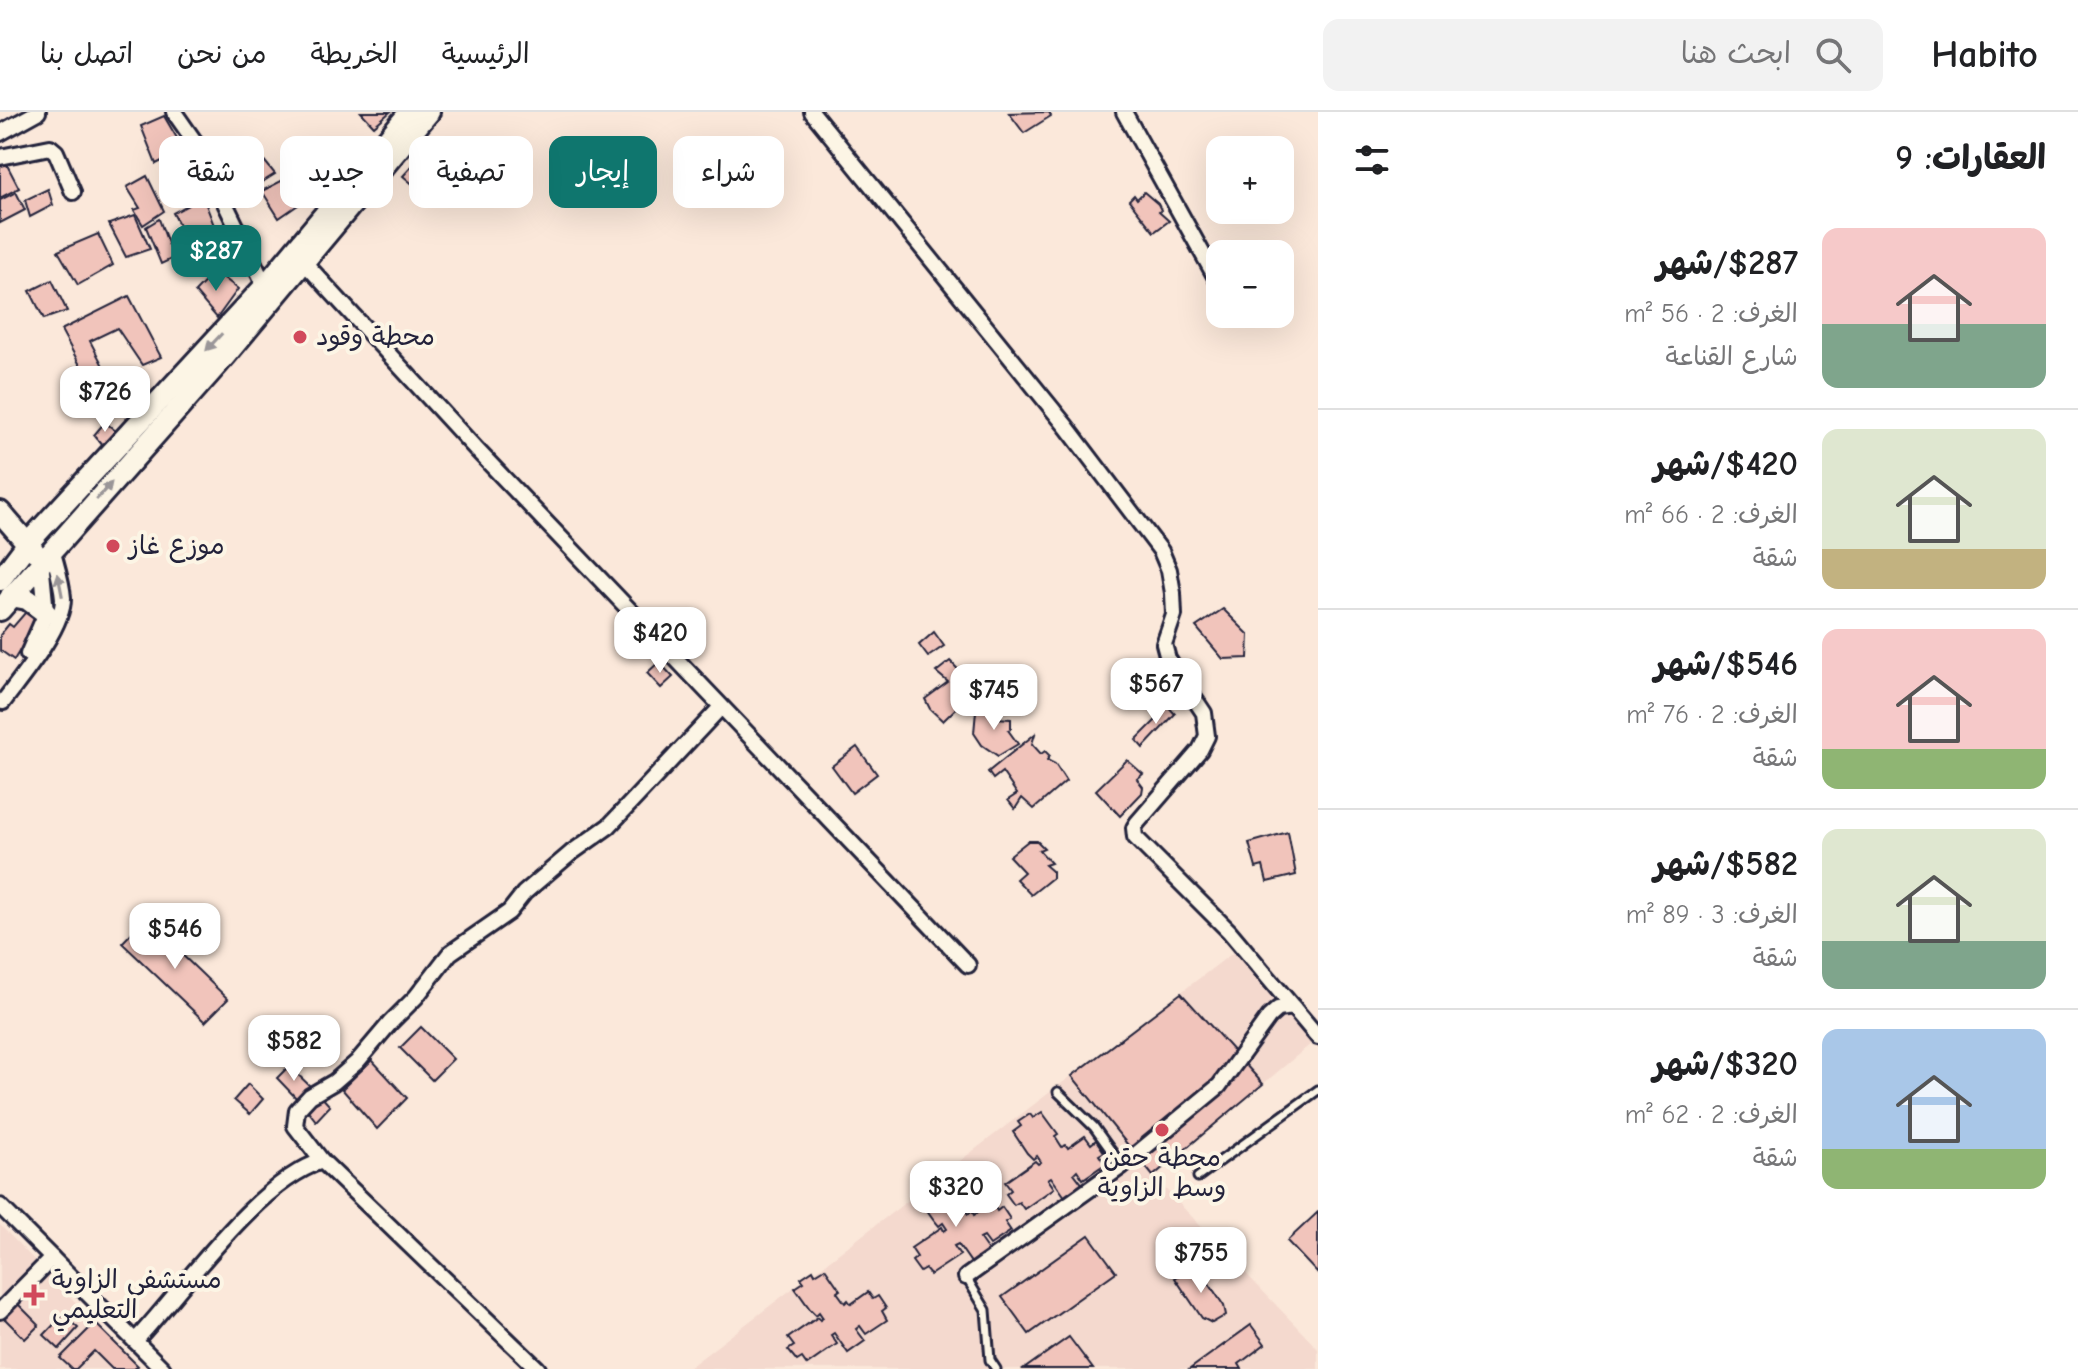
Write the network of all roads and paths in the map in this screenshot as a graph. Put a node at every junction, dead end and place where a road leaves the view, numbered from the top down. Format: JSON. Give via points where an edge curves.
{"nodes":[{"id":1,"x":38,"y":112,"type":"edge"},
{"id":2,"x":174,"y":112,"type":"edge"},
{"id":3,"x":410,"y":112,"type":"edge"},
{"id":4,"x":429,"y":112,"type":"edge"},
{"id":5,"x":812,"y":112,"type":"edge"},
{"id":6,"x":1124,"y":112,"type":"edge"},
{"id":7,"x":0,"y":133,"type":"edge"},
{"id":8,"x":0,"y":157,"type":"edge"},
{"id":9,"x":73,"y":192,"type":"dead end"},
{"id":10,"x":1206,"y":260,"type":"edge"},
{"id":11,"x":304,"y":262,"type":"junction"},
{"id":12,"x":265,"y":286,"type":"junction"},
{"id":13,"x":2,"y":514,"type":"edge"},
{"id":14,"x":33,"y":537,"type":"junction"},
{"id":15,"x":47,"y":555,"type":"junction"},
{"id":16,"x":4,"y":595,"type":"edge"},
{"id":17,"x":46,"y":613,"type":"junction"},
{"id":18,"x":2,"y":705,"type":"edge"},
{"id":19,"x":721,"y":707,"type":"junction"},
{"id":20,"x":968,"y":965,"type":"dead end"},
{"id":21,"x":1293,"y":1007,"type":"junction"},
{"id":22,"x":1318,"y":1037,"type":"edge"},
{"id":23,"x":1318,"y":1090,"type":"edge"},
{"id":24,"x":1058,"y":1092,"type":"dead end"},
{"id":25,"x":322,"y":1161,"type":"junction"},
{"id":26,"x":1122,"y":1166,"type":"junction"},
{"id":27,"x":1198,"y":1177,"type":"dead end"},
{"id":28,"x":0,"y":1206,"type":"edge"},
{"id":29,"x":52,"y":1258,"type":"junction"},
{"id":30,"x":966,"y":1277,"type":"joint"},
{"id":31,"x":0,"y":1311,"type":"edge"},
{"id":32,"x":135,"y":1341,"type":"junction"},
{"id":33,"x":163,"y":1369,"type":"edge"},
{"id":34,"x":538,"y":1369,"type":"edge"},
{"id":35,"x":996,"y":1369,"type":"edge"}],
"edges":[{"from":1,"to":7,"type":"street"},
{"from":2,"to":12,"type":"street","via":[[197,145]]},
{"from":3,"to":12,"type":"street"},
{"from":4,"to":11,"type":"street"},
{"from":5,"to":21,"type":"street","via":[[1161,551],[1169,570],[1174,615],[1164,644],[1168,659],[1204,713],[1207,736],[1137,823],[1135,837],[1229,931]]},
{"from":6,"to":10,"type":"street"},
{"from":8,"to":9,"type":"street","via":[[50,147]]},
{"from":15,"to":11,"type":"street","one_way":true},
{"from":11,"to":19,"type":"street"},
{"from":12,"to":14,"type":"street","one_way":true},
{"from":13,"to":14,"type":"street"},
{"from":14,"to":15,"type":"street"},
{"from":14,"to":16,"type":"street"},
{"from":15,"to":16,"type":"street"},
{"from":15,"to":17,"type":"street"},
{"from":18,"to":15,"type":"street","one_way":true,"via":[[42,649],[62,606]]},
{"from":16,"to":17,"type":"street","via":[[27,599]]},
{"from":17,"to":18,"type":"street"},
{"from":19,"to":20,"type":"street"},
{"from":19,"to":25,"type":"street","via":[[628,809],[524,893],[509,912],[450,953],[357,1062],[297,1110],[295,1126]]},
{"from":21,"to":22,"type":"street"},
{"from":21,"to":26,"type":"street","via":[[1278,1009],[1219,1086]]},
{"from":23,"to":27,"type":"lane"},
{"from":24,"to":26,"type":"lane","via":[[1094,1127]]},
{"from":25,"to":32,"type":"street","via":[[280,1182]]},
{"from":25,"to":34,"type":"street"},
{"from":26,"to":30,"type":"street"},
{"from":28,"to":29,"type":"street"},
{"from":29,"to":31,"type":"street"},
{"from":29,"to":32,"type":"street"},
{"from":30,"to":35,"type":"lane","via":[[986,1310],[990,1360]]},
{"from":32,"to":33,"type":"street"}]}
